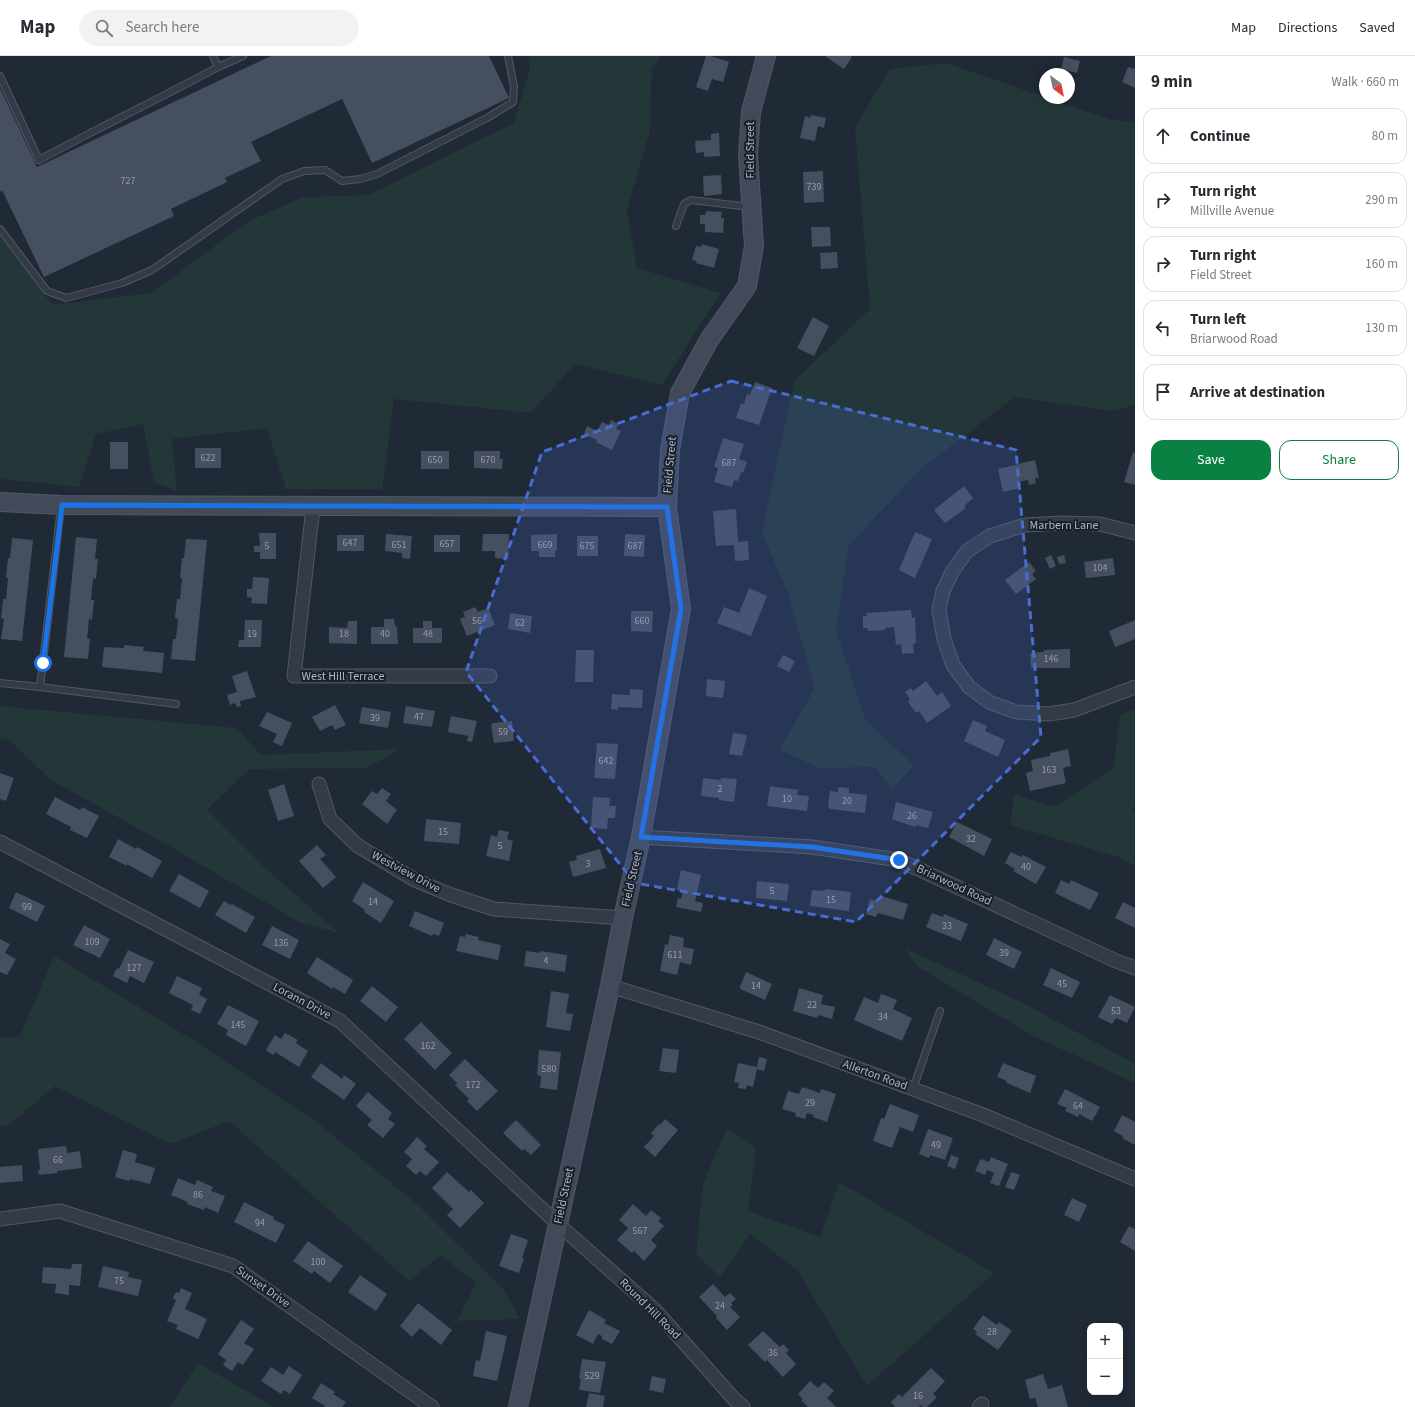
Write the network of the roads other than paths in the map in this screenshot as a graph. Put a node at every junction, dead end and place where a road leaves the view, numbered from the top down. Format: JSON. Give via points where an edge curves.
{"nodes":[{"id":1,"x":213,"y":56,"type":"edge"},
{"id":2,"x":243,"y":56,"type":"edge"},
{"id":3,"x":508,"y":56,"type":"edge"},
{"id":4,"x":766,"y":56,"type":"edge"},
{"id":5,"x":218,"y":67,"type":"junction"},
{"id":6,"x":0,"y":76,"type":"edge"},
{"id":7,"x":752,"y":207,"type":"junction"},
{"id":8,"x":676,"y":226,"type":"dead end"},
{"id":9,"x":0,"y":229,"type":"edge"},
{"id":10,"x":0,"y":502,"type":"edge"},
{"id":11,"x":62,"y":505,"type":"junction"},
{"id":12,"x":313,"y":507,"type":"junction"},
{"id":13,"x":667,"y":507,"type":"junction"},
{"id":14,"x":1135,"y":534,"type":"edge"},
{"id":15,"x":490,"y":676,"type":"dead end"},
{"id":16,"x":0,"y":683,"type":"edge"},
{"id":17,"x":40,"y":687,"type":"junction"},
{"id":18,"x":1135,"y":687,"type":"edge"},
{"id":19,"x":176,"y":704,"type":"dead end"},
{"id":20,"x":319,"y":784,"type":"dead end"},
{"id":21,"x":641,"y":837,"type":"junction"},
{"id":22,"x":0,"y":842,"type":"edge"},
{"id":23,"x":623,"y":918,"type":"junction"},
{"id":24,"x":1135,"y":968,"type":"edge"},
{"id":25,"x":610,"y":986,"type":"junction"},
{"id":26,"x":940,"y":1011,"type":"dead end"},
{"id":27,"x":913,"y":1089,"type":"junction"},
{"id":28,"x":1135,"y":1179,"type":"edge"},
{"id":29,"x":0,"y":1219,"type":"edge"},
{"id":30,"x":558,"y":1224,"type":"junction"},
{"id":31,"x":737,"y":1405,"type":"edge"},
{"id":32,"x":432,"y":1407,"type":"edge"},
{"id":33,"x":518,"y":1407,"type":"edge"}],
"edges":[{"from":1,"to":5,"type":"lane"},
{"from":2,"to":5,"type":"lane"},
{"from":3,"to":9,"type":"lane","via":[[514,87],[513,102],[487,118],[377,174],[342,181],[325,170],[304,171],[282,179],[152,270],[122,283],[66,298],[47,291]]},
{"from":4,"to":7,"type":"street","name":"Field Street","via":[[751,112],[748,156]]},
{"from":5,"to":6,"type":"lane","via":[[39,160]]},
{"from":7,"to":8,"type":"lane","via":[[691,200],[684,204]]},
{"from":7,"to":13,"type":"street","name":"Field Street","via":[[754,246],[747,286],[709,340],[680,393],[670,450]]},
{"from":10,"to":11,"type":"street"},
{"from":11,"to":12,"type":"street"},
{"from":11,"to":17,"type":"lane"},
{"from":12,"to":13,"type":"street"},
{"from":12,"to":15,"type":"street","name":"West Hill Terrace","via":[[294,676]]},
{"from":13,"to":21,"type":"street","name":"Field Street","via":[[681,609]]},
{"from":14,"to":18,"type":"street","name":"Marbern Lane","via":[[1100,524],[1062,523],[1024,525],[990,536],[967,551],[952,572],[938,610],[953,665],[969,687],[989,702],[1016,712],[1049,714],[1074,710]]},
{"from":16,"to":17,"type":"lane"},
{"from":17,"to":19,"type":"lane"},
{"from":20,"to":23,"type":"street","name":"Westview Drive","via":[[330,819],[358,846],[415,880],[494,909]]},
{"from":21,"to":23,"type":"street","name":"Field Street"},
{"from":21,"to":24,"type":"street","name":"Briarwood Road","via":[[812,847],[899,860]]},
{"from":22,"to":30,"type":"street","name":"Lorann Drive","via":[[340,1021]]},
{"from":23,"to":25,"type":"street","name":"Field Street"},
{"from":25,"to":27,"type":"street","name":"Allerton Road","via":[[759,1032]]},
{"from":25,"to":30,"type":"street","name":"Field Street"},
{"from":26,"to":27,"type":"lane"},
{"from":27,"to":28,"type":"street","name":"Allerton Road","via":[[983,1115]]},
{"from":29,"to":32,"type":"street","name":"Sunset Drive","via":[[60,1211],[233,1266]]},
{"from":30,"to":31,"type":"street","name":"Round Hill Road","via":[[655,1310]]},
{"from":30,"to":33,"type":"street","name":"Field Street"}]}
